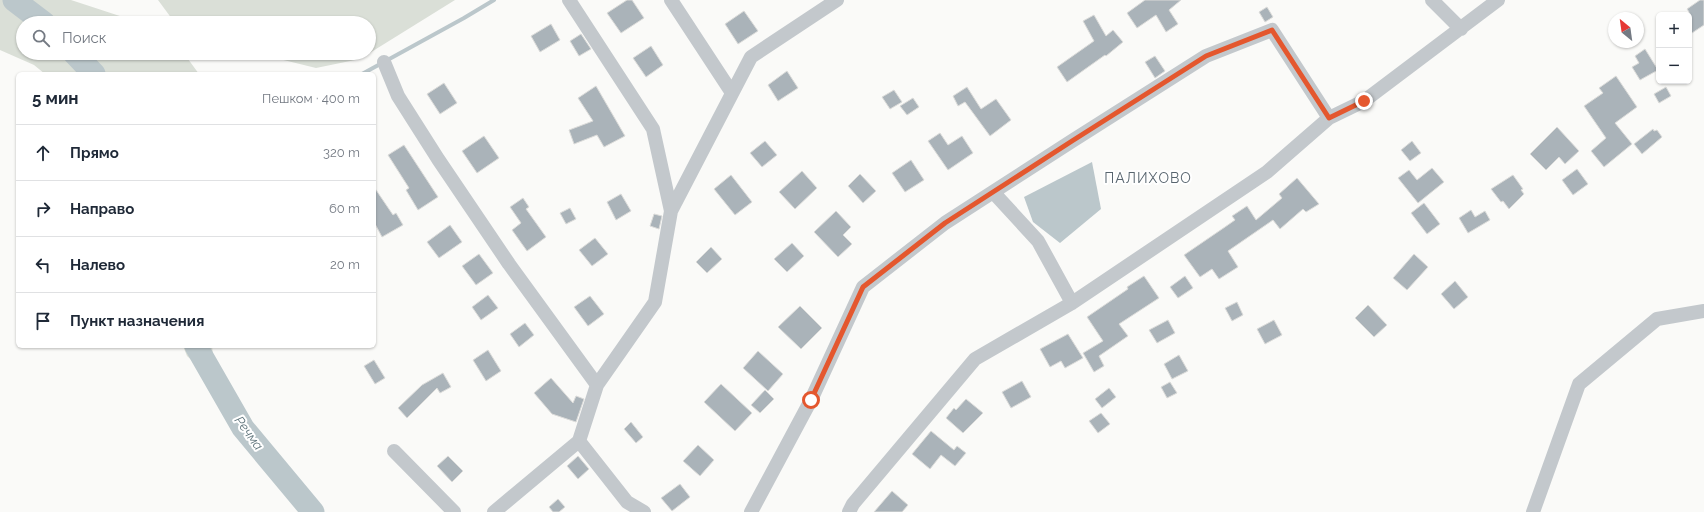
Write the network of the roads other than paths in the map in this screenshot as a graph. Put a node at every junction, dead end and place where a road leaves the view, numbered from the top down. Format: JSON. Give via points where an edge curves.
{"nodes":[{"id":1,"x":569,"y":0,"type":"edge"},
{"id":2,"x":671,"y":0,"type":"edge"},
{"id":3,"x":837,"y":0,"type":"edge"},
{"id":4,"x":1432,"y":0,"type":"edge"},
{"id":5,"x":1498,"y":0,"type":"edge"},
{"id":6,"x":1461,"y":29,"type":"junction"},
{"id":7,"x":384,"y":62,"type":"dead end"},
{"id":8,"x":732,"y":93,"type":"junction"},
{"id":9,"x":1329,"y":118,"type":"junction"},
{"id":10,"x":994,"y":192,"type":"junction"},
{"id":11,"x":671,"y":211,"type":"junction"},
{"id":12,"x":1072,"y":303,"type":"junction"},
{"id":13,"x":1704,"y":311,"type":"edge"},
{"id":14,"x":597,"y":385,"type":"junction"},
{"id":15,"x":579,"y":440,"type":"junction"},
{"id":16,"x":394,"y":451,"type":"dead end"},
{"id":17,"x":454,"y":512,"type":"edge"},
{"id":18,"x":494,"y":512,"type":"edge"},
{"id":19,"x":644,"y":512,"type":"edge"},
{"id":20,"x":751,"y":512,"type":"edge"},
{"id":21,"x":849,"y":512,"type":"edge"},
{"id":22,"x":1533,"y":512,"type":"edge"}],
"edges":[{"from":1,"to":11,"type":"street","via":[[653,129]]},
{"from":2,"to":8,"type":"street"},
{"from":3,"to":8,"type":"street","via":[[751,57]]},
{"from":4,"to":6,"type":"street"},
{"from":5,"to":6,"type":"street"},
{"from":6,"to":9,"type":"street","via":[[1364,101]]},
{"from":7,"to":14,"type":"street","via":[[398,96],[438,159]]},
{"from":8,"to":11,"type":"street"},
{"from":9,"to":10,"type":"street","via":[[1272,30],[1206,56]]},
{"from":9,"to":12,"type":"street","via":[[1267,172]]},
{"from":10,"to":12,"type":"street","via":[[1038,241]]},
{"from":10,"to":20,"type":"street","via":[[945,223],[863,287],[811,400]]},
{"from":11,"to":14,"type":"street","via":[[655,302]]},
{"from":12,"to":21,"type":"street","via":[[975,359]]},
{"from":13,"to":22,"type":"street","via":[[1657,319],[1579,384]]},
{"from":14,"to":15,"type":"street"},
{"from":15,"to":18,"type":"street"},
{"from":15,"to":19,"type":"street","via":[[627,502]]},
{"from":16,"to":17,"type":"street"}]}
